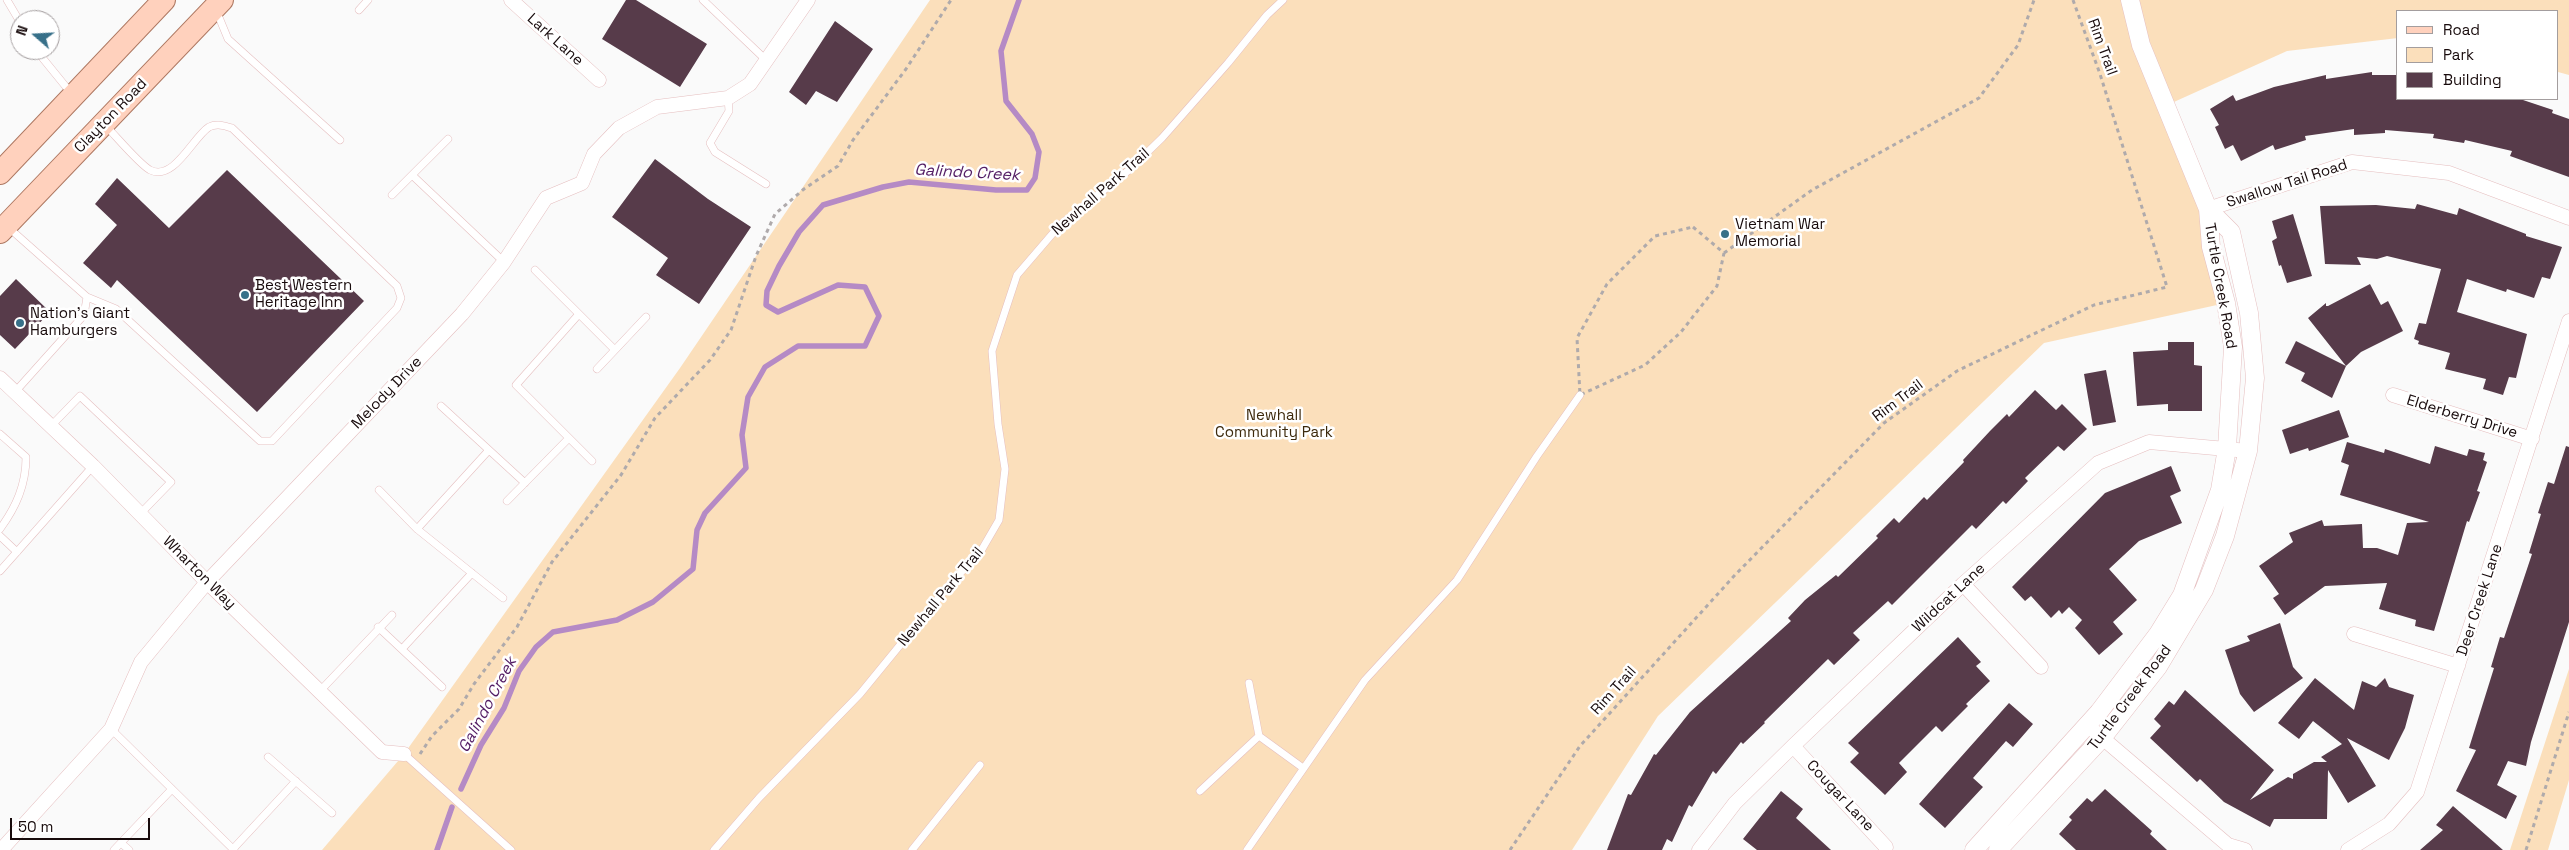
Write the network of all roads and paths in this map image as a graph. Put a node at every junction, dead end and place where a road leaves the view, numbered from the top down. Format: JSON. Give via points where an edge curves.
{"nodes":[{"id":1,"x":164,"y":0,"type":"edge"},
{"id":2,"x":368,"y":0,"type":"edge"},
{"id":3,"x":511,"y":0,"type":"edge"},
{"id":4,"x":703,"y":0,"type":"edge"},
{"id":5,"x":808,"y":0,"type":"edge"},
{"id":6,"x":951,"y":0,"type":"edge"},
{"id":7,"x":1283,"y":0,"type":"edge"},
{"id":8,"x":2034,"y":0,"type":"edge"},
{"id":9,"x":2073,"y":0,"type":"edge"},
{"id":10,"x":2130,"y":0,"type":"edge"},
{"id":11,"x":215,"y":3,"type":"edge"},
{"id":12,"x":359,"y":10,"type":"dead end"},
{"id":13,"x":44,"y":60,"type":"edge"},
{"id":14,"x":766,"y":60,"type":"junction"},
{"id":15,"x":599,"y":80,"type":"dead end"},
{"id":16,"x":73,"y":95,"type":"junction"},
{"id":17,"x":728,"y":98,"type":"junction"},
{"id":18,"x":103,"y":123,"type":"junction"},
{"id":19,"x":448,"y":139,"type":"dead end"},
{"id":20,"x":340,"y":140,"type":"dead end"},
{"id":21,"x":0,"y":173,"type":"edge"},
{"id":22,"x":412,"y":175,"type":"junction"},
{"id":23,"x":766,"y":184,"type":"dead end"},
{"id":24,"x":392,"y":195,"type":"dead end"},
{"id":25,"x":2208,"y":209,"type":"junction"},
{"id":26,"x":2569,"y":218,"type":"edge"},
{"id":27,"x":3,"y":229,"type":"edge"},
{"id":28,"x":1724,"y":253,"type":"junction"},
{"id":29,"x":504,"y":262,"type":"junction"},
{"id":30,"x":535,"y":270,"type":"dead end"},
{"id":31,"x":86,"y":297,"type":"junction"},
{"id":32,"x":579,"y":314,"type":"junction"},
{"id":33,"x":646,"y":317,"type":"dead end"},
{"id":34,"x":2569,"y":321,"type":"edge"},
{"id":35,"x":615,"y":350,"type":"junction"},
{"id":36,"x":597,"y":370,"type":"dead end"},
{"id":37,"x":0,"y":378,"type":"edge"},
{"id":38,"x":15,"y":392,"type":"junction"},
{"id":39,"x":1580,"y":395,"type":"junction"},
{"id":40,"x":2393,"y":395,"type":"dead end"},
{"id":41,"x":441,"y":406,"type":"dead end"},
{"id":42,"x":51,"y":426,"type":"junction"},
{"id":43,"x":0,"y":434,"type":"edge"},
{"id":44,"x":569,"y":438,"type":"junction"},
{"id":45,"x":2532,"y":439,"type":"junction"},
{"id":46,"x":2227,"y":448,"type":"junction"},
{"id":47,"x":489,"y":450,"type":"junction"},
{"id":48,"x":2248,"y":451,"type":"junction"},
{"id":49,"x":592,"y":461,"type":"dead end"},
{"id":50,"x":93,"y":466,"type":"junction"},
{"id":51,"x":525,"y":483,"type":"junction"},
{"id":52,"x":379,"y":490,"type":"dead end"},
{"id":53,"x":507,"y":501,"type":"dead end"},
{"id":54,"x":140,"y":514,"type":"junction"},
{"id":55,"x":0,"y":529,"type":"edge"},
{"id":56,"x":417,"y":529,"type":"junction"},
{"id":57,"x":0,"y":536,"type":"edge"},
{"id":58,"x":17,"y":552,"type":"junction"},
{"id":59,"x":0,"y":571,"type":"edge"},
{"id":60,"x":472,"y":573,"type":"junction"},
{"id":61,"x":207,"y":582,"type":"junction"},
{"id":62,"x":1963,"y":584,"type":"junction"},
{"id":63,"x":502,"y":598,"type":"dead end"},
{"id":64,"x":392,"y":614,"type":"dead end"},
{"id":65,"x":378,"y":627,"type":"junction"},
{"id":66,"x":2354,"y":634,"type":"dead end"},
{"id":67,"x":402,"y":649,"type":"junction"},
{"id":68,"x":2458,"y":666,"type":"junction"},
{"id":69,"x":2041,"y":667,"type":"dead end"},
{"id":70,"x":1248,"y":684,"type":"dead end"},
{"id":71,"x":442,"y":687,"type":"dead end"},
{"id":72,"x":320,"y":690,"type":"junction"},
{"id":73,"x":2569,"y":712,"type":"edge"},
{"id":74,"x":2086,"y":724,"type":"junction"},
{"id":75,"x":111,"y":730,"type":"junction"},
{"id":76,"x":1259,"y":736,"type":"junction"},
{"id":77,"x":2103,"y":737,"type":"junction"},
{"id":78,"x":1793,"y":746,"type":"junction"},
{"id":79,"x":268,"y":757,"type":"dead end"},
{"id":80,"x":408,"y":758,"type":"junction"},
{"id":81,"x":980,"y":765,"type":"dead end"},
{"id":82,"x":1303,"y":768,"type":"junction"},
{"id":83,"x":296,"y":782,"type":"junction"},
{"id":84,"x":172,"y":789,"type":"junction"},
{"id":85,"x":1200,"y":791,"type":"dead end"},
{"id":86,"x":332,"y":813,"type":"dead end"},
{"id":87,"x":121,"y":843,"type":"junction"},
{"id":88,"x":1886,"y":847,"type":"dead end"},
{"id":89,"x":234,"y":849,"type":"edge"},
{"id":90,"x":1,"y":850,"type":"edge"},
{"id":91,"x":114,"y":850,"type":"edge"},
{"id":92,"x":129,"y":850,"type":"edge"},
{"id":93,"x":511,"y":850,"type":"edge"},
{"id":94,"x":714,"y":850,"type":"edge"},
{"id":95,"x":912,"y":850,"type":"edge"},
{"id":96,"x":1247,"y":850,"type":"edge"},
{"id":97,"x":1510,"y":850,"type":"edge"},
{"id":98,"x":1699,"y":850,"type":"edge"},
{"id":99,"x":1974,"y":850,"type":"edge"},
{"id":100,"x":1998,"y":850,"type":"edge"},
{"id":101,"x":2245,"y":850,"type":"edge"},
{"id":102,"x":2348,"y":850,"type":"edge"},
{"id":103,"x":2526,"y":850,"type":"edge"}],
"edges":[{"from":1,"to":16,"type":"main road"},
{"from":2,"to":12,"type":"lane"},
{"from":3,"to":15,"type":"street","name":"Lark Lane"},
{"from":4,"to":14,"type":"lane"},
{"from":5,"to":14,"type":"street","name":"Melody Drive"},
{"from":6,"to":80,"type":"path","via":[[838,166],[775,214],[756,256],[731,330],[706,365],[655,418],[621,475],[552,562],[517,627],[474,684],[460,709]]},
{"from":7,"to":94,"type":"lane","name":"Newhall Park Trail","via":[[1162,138],[1129,170],[1060,225],[1017,275],[992,351],[1005,469],[999,520],[981,551],[860,694],[759,798]]},
{"from":8,"to":28,"type":"path","via":[[2018,45],[1979,98],[1812,190]]},
{"from":9,"to":97,"type":"path","name":"Rim Trail","via":[[2103,83],[2167,287],[2094,306],[1965,367],[1884,423],[1735,575],[1580,746]]},
{"from":10,"to":25,"type":"street","name":"Turtle Creek Road","via":[[2141,45]]},
{"from":11,"to":18,"type":"main road","name":"Clayton Road"},
{"from":11,"to":20,"type":"lane","via":[[228,39]]},
{"from":13,"to":16,"type":"lane"},
{"from":14,"to":17,"type":"street","name":"Melody Drive","via":[[750,84]]},
{"from":16,"to":21,"type":"main road"},
{"from":17,"to":23,"type":"lane","via":[[729,111],[710,143],[715,152]]},
{"from":17,"to":29,"type":"street","name":"Melody Drive","via":[[657,107],[619,128],[594,154],[582,183],[546,198]]},
{"from":18,"to":27,"type":"main road","name":"Clayton Road"},
{"from":18,"to":31,"type":"lane","via":[[149,170],[160,172],[172,168],[209,127],[221,124],[232,128],[397,286],[401,298],[396,308],[272,441],[266,442],[116,309]]},
{"from":19,"to":22,"type":"lane"},
{"from":22,"to":24,"type":"lane"},
{"from":22,"to":29,"type":"lane"},
{"from":25,"to":26,"type":"street","name":"Swallow Tail Road","via":[[2352,162],[2449,173]]},
{"from":25,"to":46,"type":"street","name":"Turtle Creek Road","via":[[2210,247],[2226,303],[2233,347]]},
{"from":25,"to":48,"type":"street","name":"Turtle Creek Road","via":[[2231,232],[2249,313],[2255,378]]},
{"from":27,"to":31,"type":"lane"},
{"from":28,"to":39,"type":"path","via":[[1717,286],[1682,332],[1645,365]]},
{"from":28,"to":39,"type":"path","via":[[1693,227],[1654,236],[1607,284],[1577,338]]},
{"from":29,"to":61,"type":"street","name":"Melody Drive","via":[[462,314]]},
{"from":30,"to":32,"type":"lane"},
{"from":31,"to":38,"type":"lane","via":[[84,315]]},
{"from":32,"to":35,"type":"lane"},
{"from":32,"to":44,"type":"lane","via":[[516,385]]},
{"from":33,"to":35,"type":"lane"},
{"from":34,"to":45,"type":"street","name":"Deer Creek Lane"},
{"from":35,"to":36,"type":"lane"},
{"from":37,"to":38,"type":"street","name":"Wharton Way"},
{"from":38,"to":42,"type":"street","name":"Wharton Way"},
{"from":39,"to":82,"type":"lane","via":[[1457,580],[1364,680]]},
{"from":40,"to":45,"type":"street","name":"Elderberry Drive"},
{"from":41,"to":47,"type":"lane"},
{"from":42,"to":50,"type":"street","name":"Wharton Way"},
{"from":42,"to":54,"type":"lane","via":[[80,396],[171,482]]},
{"from":43,"to":55,"type":"lane","via":[[26,457],[26,474],[15,508]]},
{"from":44,"to":49,"type":"lane"},
{"from":44,"to":51,"type":"lane"},
{"from":45,"to":68,"type":"street","name":"Deer Creek Lane"},
{"from":46,"to":48,"type":"street","name":"Wildcat Lane"},
{"from":46,"to":62,"type":"street","name":"Wildcat Lane","via":[[2149,442],[2098,463]]},
{"from":46,"to":74,"type":"street","name":"Turtle Creek Road","via":[[2220,490],[2182,595],[2158,634],[2099,712]]},
{"from":47,"to":51,"type":"lane"},
{"from":47,"to":56,"type":"lane"},
{"from":48,"to":77,"type":"street","name":"Turtle Creek Road","via":[[2225,536],[2204,590],[2158,666]]},
{"from":50,"to":54,"type":"street","name":"Wharton Way"},
{"from":50,"to":58,"type":"lane"},
{"from":51,"to":53,"type":"lane"},
{"from":52,"to":56,"type":"lane"},
{"from":54,"to":61,"type":"street","name":"Wharton Way"},
{"from":56,"to":60,"type":"lane"},
{"from":57,"to":58,"type":"lane"},
{"from":58,"to":59,"type":"lane"},
{"from":60,"to":63,"type":"lane"},
{"from":60,"to":67,"type":"lane"},
{"from":61,"to":72,"type":"street","name":"Wharton Way"},
{"from":61,"to":75,"type":"street","name":"Melody Drive","via":[[141,662]]},
{"from":62,"to":69,"type":"street"},
{"from":62,"to":78,"type":"street","name":"Wildcat Lane"},
{"from":64,"to":65,"type":"lane"},
{"from":65,"to":67,"type":"lane"},
{"from":65,"to":72,"type":"lane"},
{"from":66,"to":68,"type":"street"},
{"from":67,"to":71,"type":"lane"},
{"from":68,"to":102,"type":"street","name":"Deer Creek Lane","via":[[2417,792],[2389,824]]},
{"from":70,"to":76,"type":"lane"},
{"from":72,"to":80,"type":"street","name":"Wharton Way","via":[[382,752]]},
{"from":73,"to":103,"type":"path"},
{"from":74,"to":77,"type":"street"},
{"from":74,"to":99,"type":"street","name":"Turtle Creek Road"},
{"from":75,"to":84,"type":"lane"},
{"from":75,"to":90,"type":"street","name":"Melody Drive"},
{"from":76,"to":82,"type":"lane"},
{"from":76,"to":85,"type":"lane"},
{"from":77,"to":100,"type":"street","name":"Turtle Creek Road"},
{"from":77,"to":101,"type":"street","via":[[2228,845]]},
{"from":78,"to":88,"type":"street","name":"Cougar Lane"},
{"from":78,"to":98,"type":"street","name":"Wildcat Lane","via":[[1735,803]]},
{"from":79,"to":83,"type":"lane"},
{"from":80,"to":93,"type":"lane"},
{"from":81,"to":95,"type":"lane"},
{"from":82,"to":96,"type":"lane"},
{"from":83,"to":86,"type":"lane"},
{"from":83,"to":89,"type":"lane"},
{"from":84,"to":87,"type":"lane"},
{"from":84,"to":89,"type":"lane"},
{"from":87,"to":91,"type":"lane"},
{"from":87,"to":92,"type":"lane"}]}
